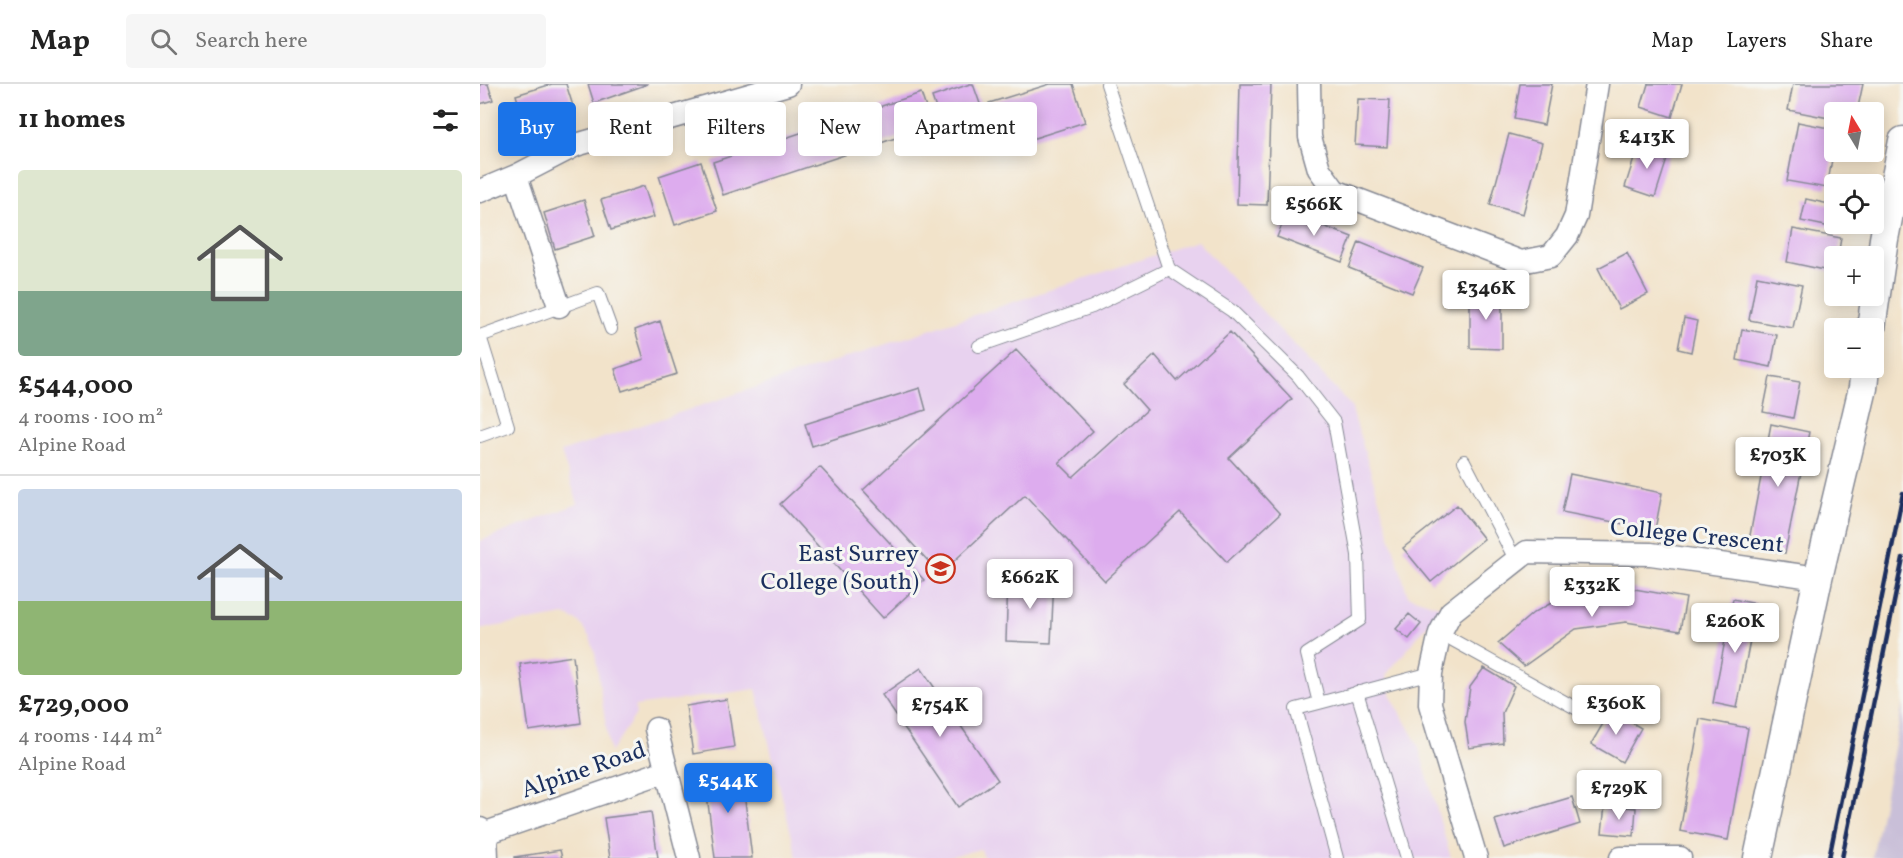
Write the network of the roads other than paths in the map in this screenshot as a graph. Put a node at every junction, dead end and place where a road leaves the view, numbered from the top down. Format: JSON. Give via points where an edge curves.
{"nodes":[{"id":1,"x":788,"y":84,"type":"edge"},
{"id":2,"x":1107,"y":84,"type":"edge"},
{"id":3,"x":1309,"y":84,"type":"edge"},
{"id":4,"x":1598,"y":84,"type":"edge"},
{"id":5,"x":1903,"y":141,"type":"edge"},
{"id":6,"x":516,"y":176,"type":"junction"},
{"id":7,"x":480,"y":191,"type":"edge"},
{"id":8,"x":1894,"y":241,"type":"edge"},
{"id":9,"x":1169,"y":269,"type":"junction"},
{"id":10,"x":559,"y":306,"type":"junction"},
{"id":11,"x":1874,"y":318,"type":"edge"},
{"id":12,"x":611,"y":329,"type":"dead end"},
{"id":13,"x":979,"y":346,"type":"dead end"},
{"id":14,"x":1864,"y":378,"type":"edge"},
{"id":15,"x":480,"y":436,"type":"edge"},
{"id":16,"x":1464,"y":460,"type":"dead end"},
{"id":17,"x":1516,"y":561,"type":"junction"},
{"id":18,"x":1818,"y":578,"type":"junction"},
{"id":19,"x":1440,"y":633,"type":"junction"},
{"id":20,"x":1431,"y":673,"type":"junction"},
{"id":21,"x":1357,"y":692,"type":"junction"},
{"id":22,"x":1319,"y":703,"type":"junction"},
{"id":23,"x":1642,"y":707,"type":"dead end"},
{"id":24,"x":656,"y":729,"type":"dead end"},
{"id":25,"x":666,"y":771,"type":"junction"},
{"id":26,"x":483,"y":831,"type":"edge"},
{"id":27,"x":487,"y":858,"type":"edge"},
{"id":28,"x":689,"y":858,"type":"edge"},
{"id":29,"x":1336,"y":858,"type":"edge"},
{"id":30,"x":1407,"y":858,"type":"edge"},
{"id":31,"x":1476,"y":858,"type":"edge"},
{"id":32,"x":1621,"y":858,"type":"edge"},
{"id":33,"x":1680,"y":858,"type":"edge"},
{"id":34,"x":1758,"y":858,"type":"edge"}],
"edges":[{"from":1,"to":6,"type":"street","via":[[576,146]]},
{"from":2,"to":9,"type":"lane"},
{"from":3,"to":4,"type":"street","via":[[1310,137],[1319,169],[1335,191],[1521,262],[1551,256],[1576,216]]},
{"from":5,"to":8,"type":"street"},
{"from":6,"to":7,"type":"street"},
{"from":6,"to":10,"type":"street"},
{"from":8,"to":11,"type":"street"},
{"from":9,"to":13,"type":"lane","via":[[1092,307]]},
{"from":9,"to":22,"type":"lane","via":[[1232,311],[1298,376],[1334,422],[1358,555],[1360,621],[1307,654]]},
{"from":10,"to":12,"type":"lane","via":[[598,293]]},
{"from":10,"to":15,"type":"lane","via":[[480,336],[508,426]]},
{"from":14,"to":18,"type":"street"},
{"from":16,"to":17,"type":"lane"},
{"from":17,"to":18,"type":"street","name":"College Crescent","via":[[1527,552],[1651,554]]},
{"from":17,"to":19,"type":"street","name":"College Crescent","via":[[1451,612]]},
{"from":18,"to":34,"type":"street"},
{"from":19,"to":20,"type":"street","name":"College Crescent"},
{"from":19,"to":23,"type":"lane","via":[[1581,711],[1619,698]]},
{"from":20,"to":21,"type":"lane"},
{"from":20,"to":31,"type":"street","name":"College Crescent","via":[[1430,704]]},
{"from":21,"to":22,"type":"lane"},
{"from":21,"to":30,"type":"lane"},
{"from":22,"to":29,"type":"lane","via":[[1296,709]]},
{"from":24,"to":25,"type":"street","name":"Alpine Road"},
{"from":25,"to":26,"type":"street","name":"Alpine Road"},
{"from":25,"to":28,"type":"street","name":"Alpine Road"},
{"from":26,"to":27,"type":"street","name":"Alpine Road"},
{"from":32,"to":33,"type":"street"}]}
